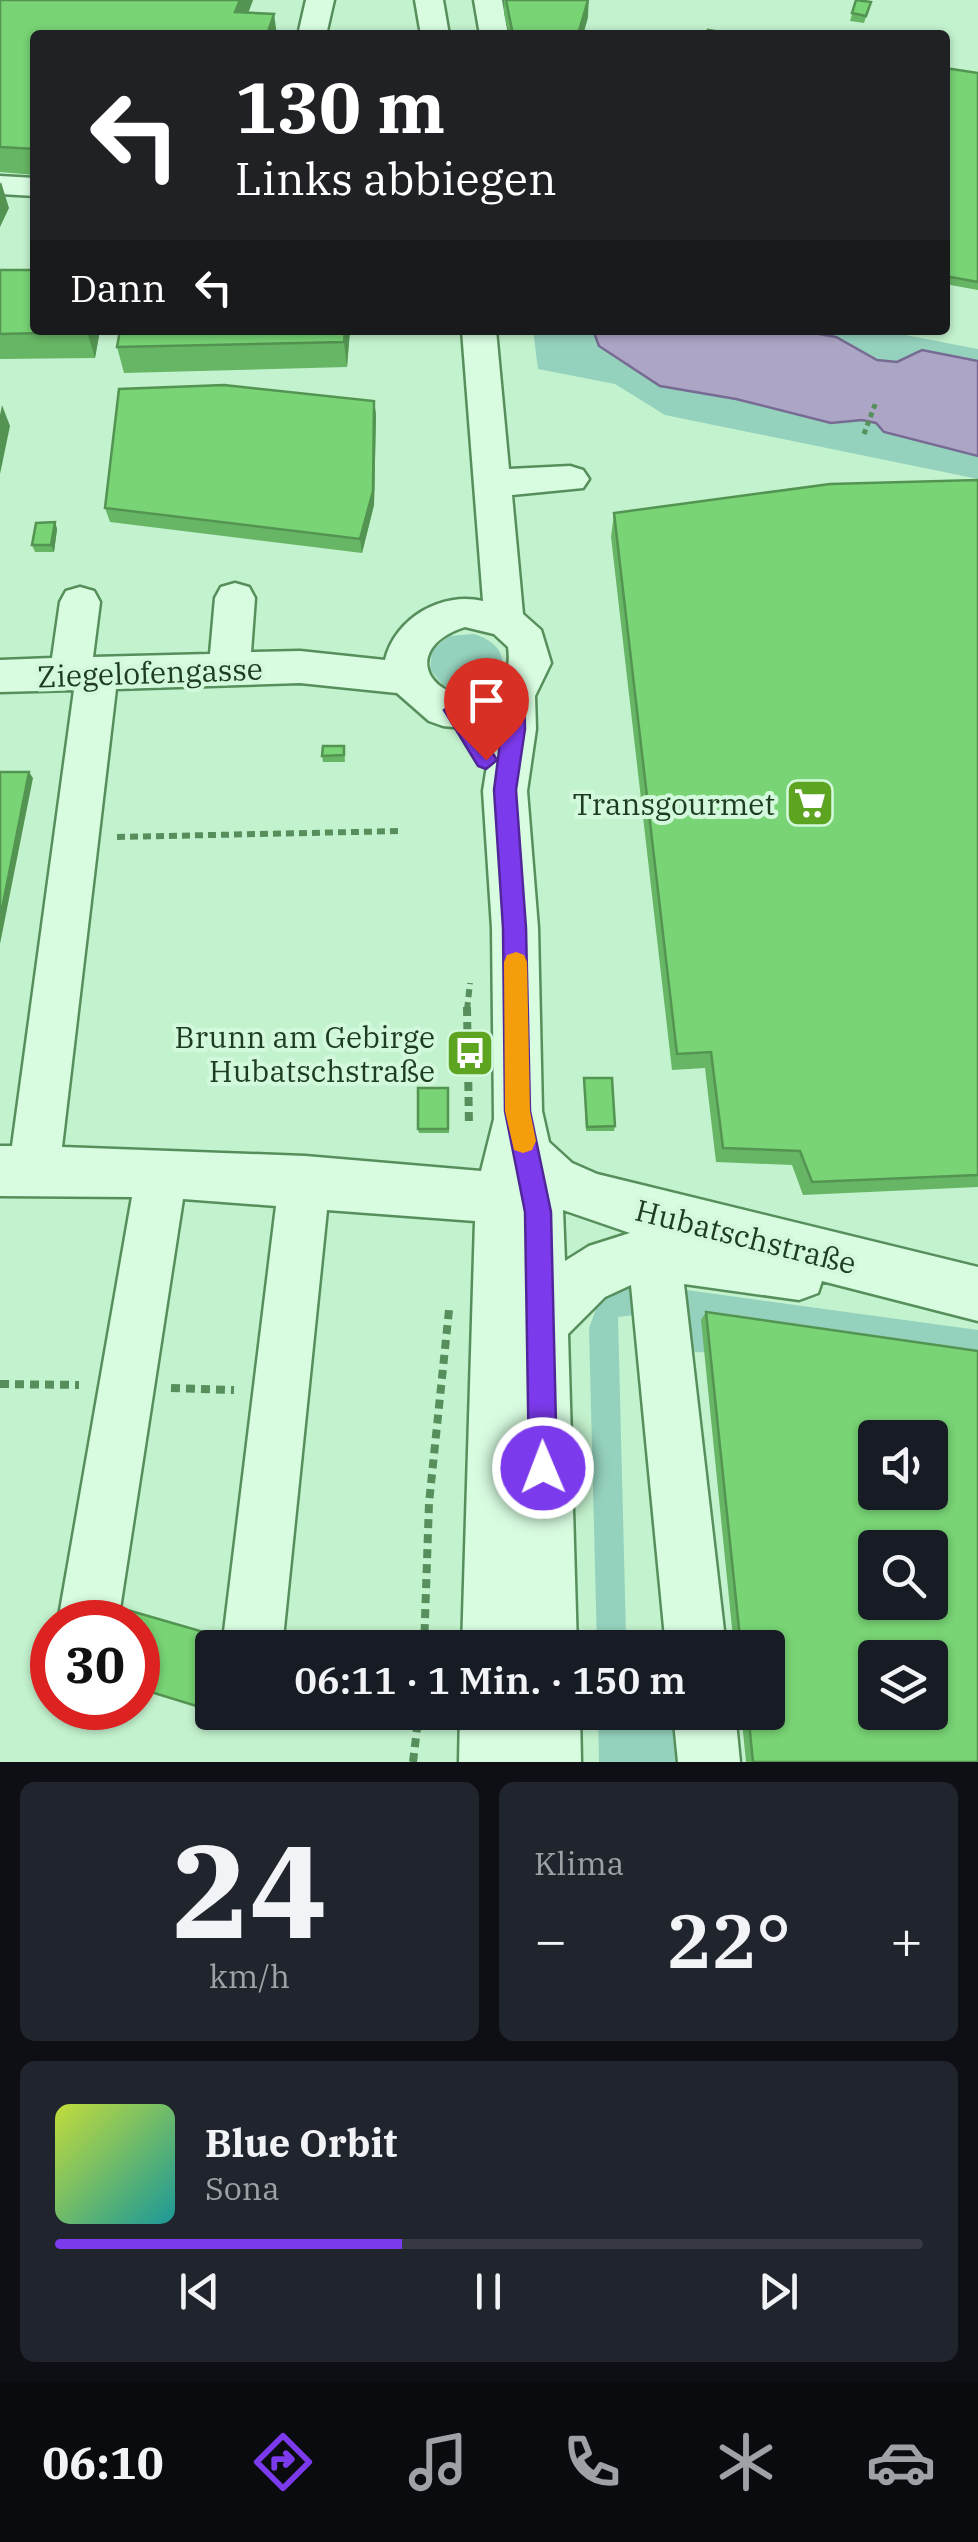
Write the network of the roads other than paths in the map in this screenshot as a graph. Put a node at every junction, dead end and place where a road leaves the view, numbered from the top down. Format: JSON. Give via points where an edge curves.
{"nodes":[{"id":1,"x":320,"y":0,"type":"edge"},
{"id":2,"x":429,"y":0,"type":"edge"},
{"id":3,"x":488,"y":0,"type":"edge"},
{"id":4,"x":313,"y":30,"type":"edge"},
{"id":5,"x":434,"y":30,"type":"edge"},
{"id":6,"x":493,"y":30,"type":"edge"},
{"id":7,"x":0,"y":184,"type":"edge"},
{"id":8,"x":30,"y":187,"type":"edge"},
{"id":9,"x":479,"y":335,"type":"edge"},
{"id":10,"x":570,"y":479,"type":"dead end"},
{"id":11,"x":494,"y":484,"type":"junction"},
{"id":12,"x":234,"y":598,"type":"dead end"},
{"id":13,"x":80,"y":602,"type":"dead end"},
{"id":14,"x":485,"y":616,"type":"junction"},
{"id":15,"x":410,"y":659,"type":"junction"},
{"id":16,"x":229,"y":669,"type":"junction"},
{"id":17,"x":84,"y":675,"type":"junction"},
{"id":18,"x":0,"y":676,"type":"edge"},
{"id":19,"x":514,"y":696,"type":"junction"},
{"id":20,"x":455,"y":710,"type":"junction"},
{"id":21,"x":505,"y":790,"type":"junction"},
{"id":22,"x":515,"y":1154,"type":"junction"},
{"id":23,"x":17,"y":1171,"type":"edge"},
{"id":24,"x":162,"y":1173,"type":"junction"},
{"id":25,"x":305,"y":1181,"type":"junction"},
{"id":26,"x":655,"y":1257,"type":"junction"},
{"id":27,"x":978,"y":1295,"type":"edge"},
{"id":28,"x":540,"y":1324,"type":"junction"},
{"id":29,"x":92,"y":1600,"type":"edge"},
{"id":30,"x":223,"y":1630,"type":"edge"},
{"id":31,"x":493,"y":1630,"type":"edge"},
{"id":32,"x":547,"y":1630,"type":"edge"},
{"id":33,"x":694,"y":1630,"type":"edge"},
{"id":34,"x":490,"y":1730,"type":"edge"},
{"id":35,"x":549,"y":1730,"type":"edge"},
{"id":36,"x":706,"y":1730,"type":"edge"},
{"id":37,"x":490,"y":1762,"type":"edge"},
{"id":38,"x":550,"y":1762,"type":"edge"},
{"id":39,"x":709,"y":1762,"type":"edge"}],
"edges":[{"from":1,"to":4,"type":"street"},
{"from":2,"to":5,"type":"street"},
{"from":3,"to":6,"type":"street"},
{"from":7,"to":8,"type":"street"},
{"from":9,"to":11,"type":"street"},
{"from":10,"to":11,"type":"street"},
{"from":11,"to":14,"type":"street"},
{"from":12,"to":16,"type":"street"},
{"from":13,"to":17,"type":"street"},
{"from":14,"to":15,"type":"street","via":[[444,616],[425,626]]},
{"from":14,"to":19,"type":"street","via":[[519,632],[529,647],[532,664]]},
{"from":15,"to":16,"type":"street","name":"Ziegelofengasse"},
{"from":15,"to":20,"type":"street","via":[[435,704]]},
{"from":16,"to":17,"type":"street","name":"Ziegelofengasse"},
{"from":17,"to":18,"type":"street","name":"Ziegelofengasse"},
{"from":17,"to":23,"type":"street","via":[[78,838]]},
{"from":19,"to":20,"type":"street","via":[[487,708]]},
{"from":19,"to":21,"type":"street"},
{"from":20,"to":21,"type":"street"},
{"from":21,"to":22,"type":"street","via":[[515,928]]},
{"from":22,"to":25,"type":"street"},
{"from":22,"to":27,"type":"street","name":"Hubatschstraße","via":[[597,1199]]},
{"from":22,"to":28,"type":"street","via":[[538,1212]]},
{"from":22,"to":31,"type":"street"},
{"from":23,"to":24,"type":"street"},
{"from":24,"to":25,"type":"street"},
{"from":24,"to":29,"type":"street"},
{"from":25,"to":30,"type":"street"},
{"from":26,"to":27,"type":"street","name":"Hubatschstraße"},
{"from":26,"to":28,"type":"street","name":"Hubatschstraße","via":[[616,1261],[579,1284]]},
{"from":26,"to":33,"type":"street"},
{"from":28,"to":32,"type":"street"},
{"from":34,"to":37,"type":"street"},
{"from":35,"to":38,"type":"street"},
{"from":36,"to":39,"type":"street"}]}
